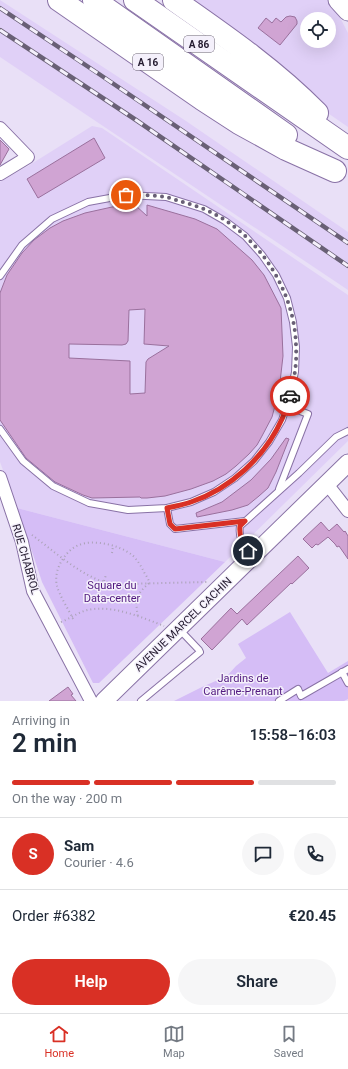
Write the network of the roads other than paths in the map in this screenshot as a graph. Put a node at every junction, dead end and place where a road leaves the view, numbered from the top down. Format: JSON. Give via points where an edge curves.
{"nodes":[{"id":1,"x":58,"y":0,"type":"edge"},
{"id":2,"x":94,"y":0,"type":"edge"},
{"id":3,"x":136,"y":0,"type":"edge"},
{"id":4,"x":174,"y":0,"type":"edge"},
{"id":5,"x":339,"y":0,"type":"edge"},
{"id":6,"x":348,"y":4,"type":"edge"},
{"id":7,"x":348,"y":11,"type":"edge"},
{"id":8,"x":0,"y":128,"type":"edge"},
{"id":9,"x":345,"y":146,"type":"edge"},
{"id":10,"x":0,"y":174,"type":"edge"},
{"id":11,"x":342,"y":175,"type":"edge"},
{"id":12,"x":0,"y":276,"type":"edge"},
{"id":13,"x":287,"y":406,"type":"junction"},
{"id":14,"x":0,"y":429,"type":"edge"},
{"id":15,"x":348,"y":431,"type":"edge"},
{"id":16,"x":348,"y":463,"type":"edge"},
{"id":17,"x":0,"y":477,"type":"edge"},
{"id":18,"x":327,"y":484,"type":"junction"},
{"id":19,"x":279,"y":491,"type":"junction"},
{"id":20,"x":167,"y":508,"type":"junction"},
{"id":21,"x":348,"y":511,"type":"edge"},
{"id":22,"x":245,"y":521,"type":"junction"},
{"id":23,"x":252,"y":557,"type":"junction"},
{"id":24,"x":174,"y":628,"type":"junction"},
{"id":25,"x":345,"y":671,"type":"edge"},
{"id":26,"x":348,"y":683,"type":"edge"},
{"id":27,"x":91,"y":701,"type":"edge"},
{"id":28,"x":104,"y":701,"type":"edge"},
{"id":29,"x":141,"y":701,"type":"edge"},
{"id":30,"x":279,"y":701,"type":"edge"}],
"edges":[{"from":1,"to":11,"type":"highway","number":"A 16","via":[[239,123],[286,149]]},
{"from":2,"to":11,"type":"highway","number":"A 86"},
{"from":3,"to":9,"type":"highway","number":"A 86"},
{"from":4,"to":9,"type":"highway","via":[[291,88],[327,123]]},
{"from":5,"to":6,"type":"main road"},
{"from":5,"to":7,"type":"main road"},
{"from":8,"to":10,"type":"street","via":[[28,157]]},
{"from":12,"to":13,"type":"lane","via":[[22,245],[46,224],[88,202],[126,195],[166,197],[204,209],[226,221],[262,254],[287,298],[294,322],[296,347],[295,372]]},
{"from":13,"to":19,"type":"lane","via":[[308,414]]},
{"from":13,"to":20,"type":"lane","via":[[269,442],[254,461],[235,478],[214,492],[191,502]]},
{"from":14,"to":20,"type":"lane","via":[[23,461],[53,486],[89,503],[128,510]]},
{"from":15,"to":19,"type":"lane","via":[[336,437]]},
{"from":16,"to":18,"type":"street","name":"AVENUE MARCEL CACHIN"},
{"from":17,"to":27,"type":"street","name":"RUE CHABROL","via":[[22,542],[33,591]]},
{"from":18,"to":21,"type":"street"},
{"from":18,"to":23,"type":"street","name":"AVENUE MARCEL CACHIN"},
{"from":19,"to":22,"type":"lane"},
{"from":20,"to":22,"type":"lane","via":[[170,524],[175,529]]},
{"from":22,"to":23,"type":"lane","via":[[240,526],[239,534]]},
{"from":23,"to":24,"type":"street","name":"AVENUE MARCEL CACHIN"},
{"from":24,"to":28,"type":"street","name":"AVENUE MARCEL CACHIN"},
{"from":24,"to":29,"type":"lane","via":[[200,652]]},
{"from":25,"to":26,"type":"lane"},
{"from":25,"to":30,"type":"lane","via":[[302,696],[298,689]]}]}
